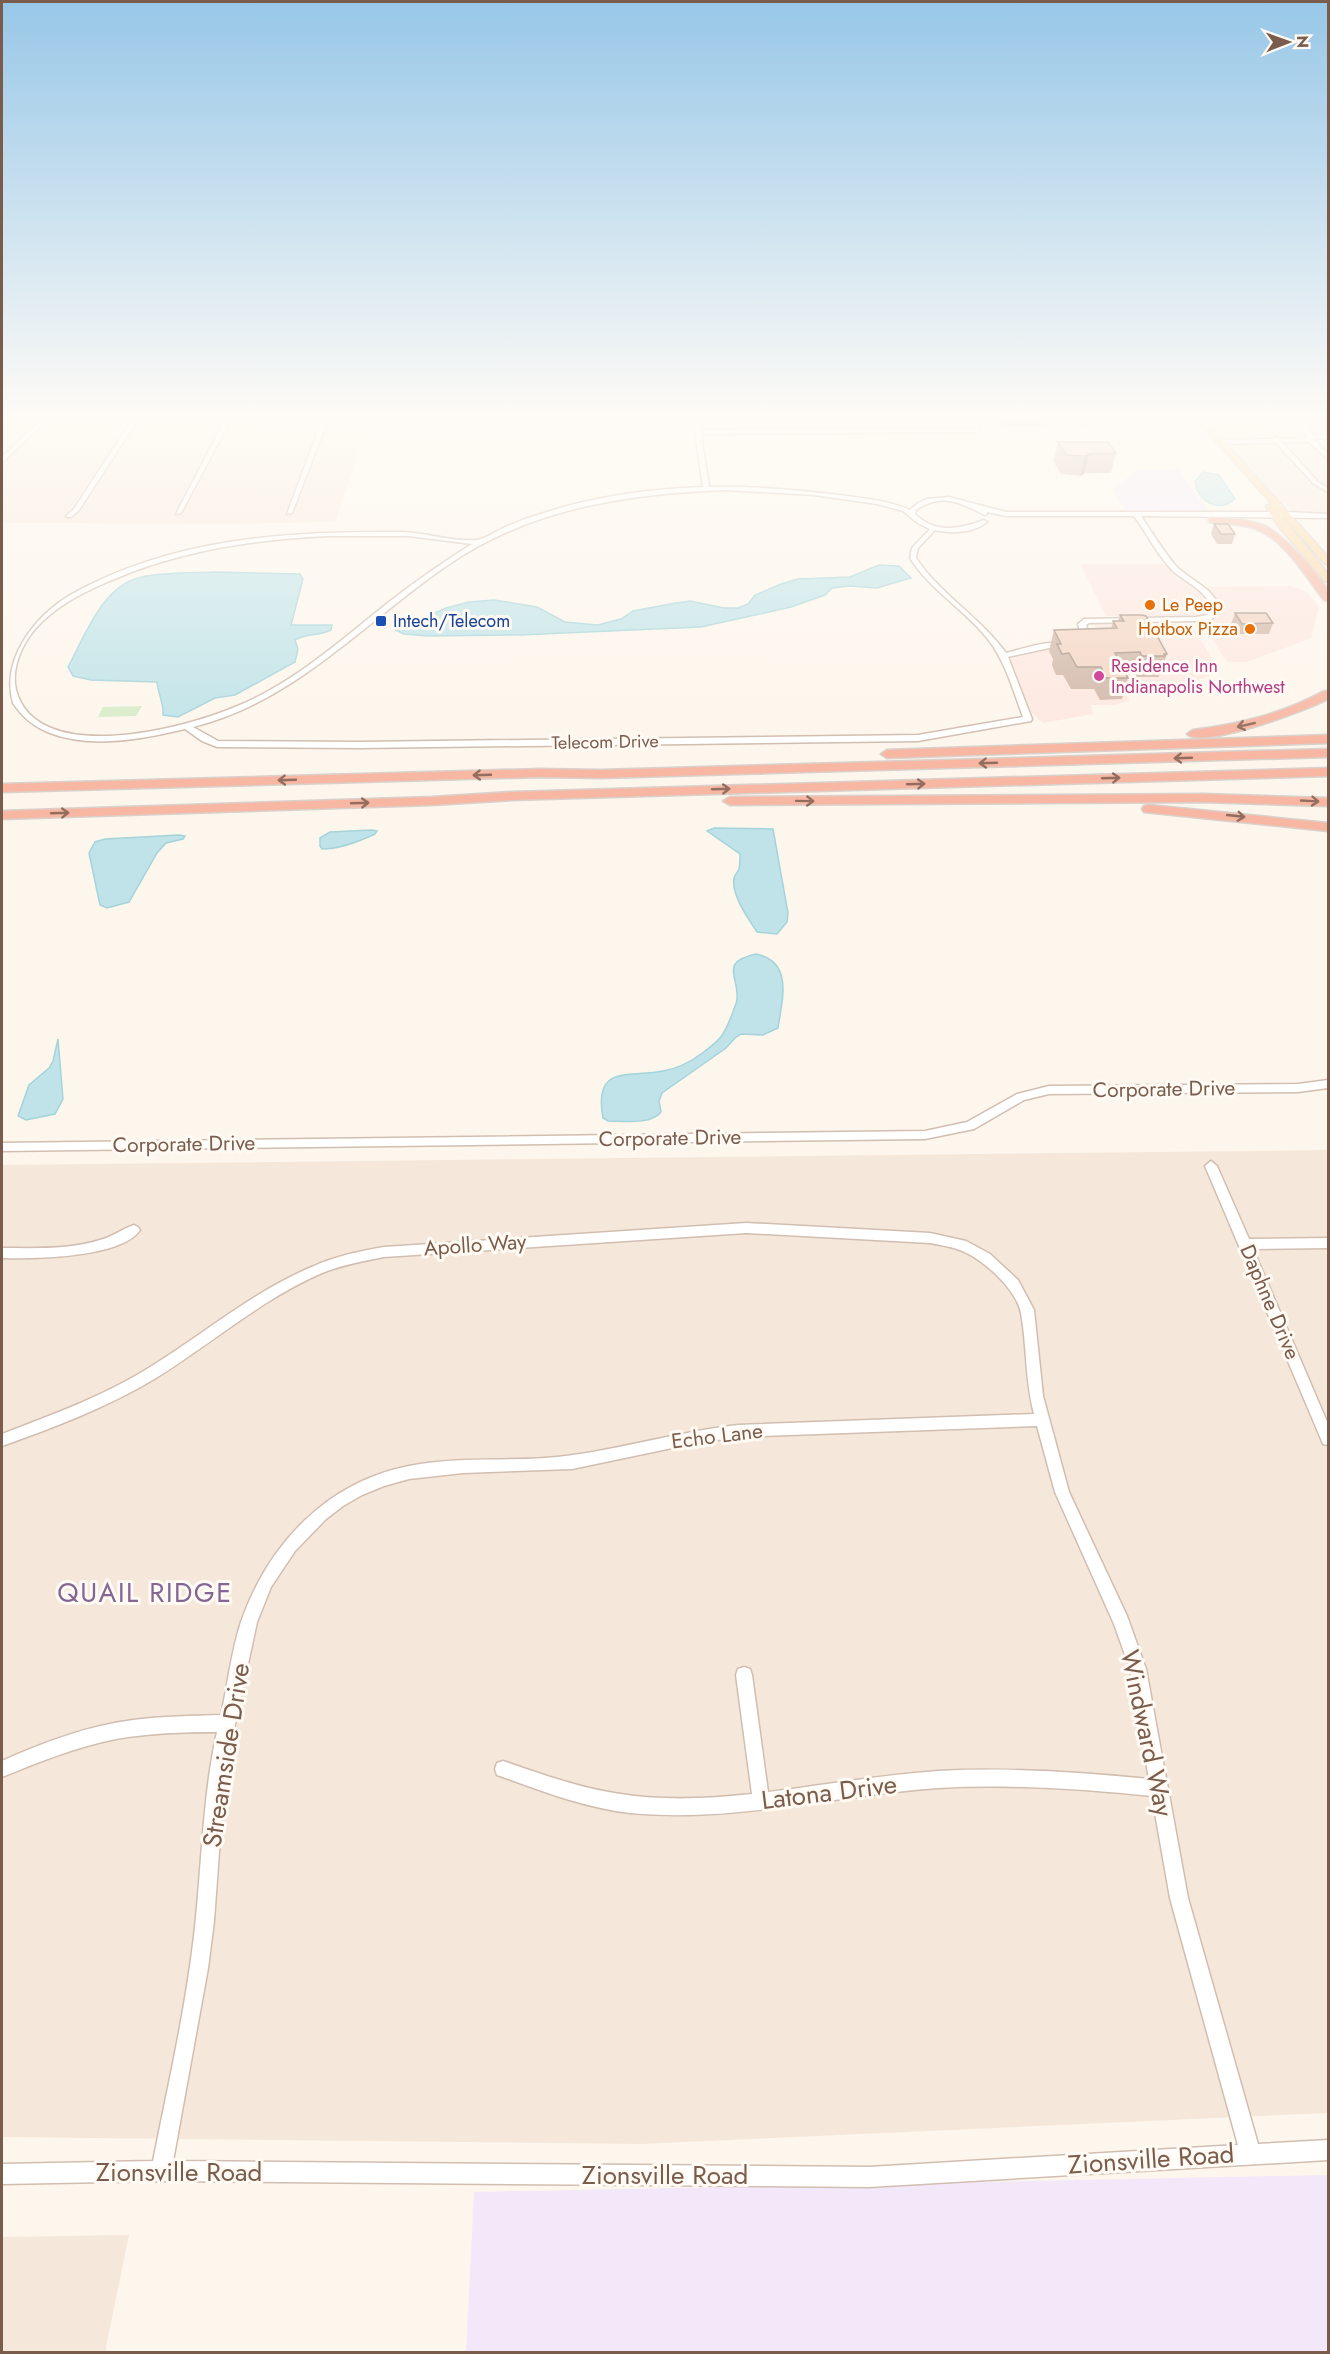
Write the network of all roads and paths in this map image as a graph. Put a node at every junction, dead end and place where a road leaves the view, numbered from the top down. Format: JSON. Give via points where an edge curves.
{"nodes":[{"id":1,"x":524,"y":522,"type":"edge"},
{"id":2,"x":920,"y":522,"type":"edge"},
{"id":3,"x":984,"y":522,"type":"edge"},
{"id":4,"x":1141,"y":522,"type":"edge"},
{"id":5,"x":1229,"y":522,"type":"edge"},
{"id":6,"x":1282,"y":522,"type":"edge"},
{"id":7,"x":1297,"y":522,"type":"edge"},
{"id":8,"x":934,"y":528,"type":"junction"},
{"id":9,"x":396,"y":534,"type":"junction"},
{"id":10,"x":479,"y":542,"type":"junction"},
{"id":11,"x":460,"y":554,"type":"junction"},
{"id":12,"x":1329,"y":562,"type":"edge"},
{"id":13,"x":1329,"y":579,"type":"edge"},
{"id":14,"x":1329,"y":598,"type":"edge"},
{"id":15,"x":1003,"y":656,"type":"junction"},
{"id":16,"x":1329,"y":694,"type":"edge"},
{"id":17,"x":186,"y":726,"type":"junction"},
{"id":18,"x":1329,"y":740,"type":"edge"},
{"id":19,"x":1003,"y":749,"type":"junction"},
{"id":20,"x":1329,"y":753,"type":"edge"},
{"id":21,"x":1329,"y":772,"type":"edge"},
{"id":22,"x":540,"y":773,"type":"junction"},
{"id":23,"x":2,"y":788,"type":"edge"},
{"id":24,"x":432,"y":801,"type":"junction"},
{"id":25,"x":1010,"y":801,"type":"junction"},
{"id":26,"x":1329,"y":802,"type":"edge"},
{"id":27,"x":2,"y":814,"type":"edge"},
{"id":28,"x":1329,"y":827,"type":"edge"},
{"id":29,"x":1329,"y":1084,"type":"edge"},
{"id":30,"x":2,"y":1147,"type":"edge"},
{"id":31,"x":1211,"y":1166,"type":"dead end"},
{"id":32,"x":134,"y":1230,"type":"dead end"},
{"id":33,"x":1329,"y":1243,"type":"edge"},
{"id":34,"x":1246,"y":1244,"type":"junction"},
{"id":35,"x":2,"y":1253,"type":"edge"},
{"id":36,"x":991,"y":1262,"type":"joint"},
{"id":37,"x":1043,"y":1420,"type":"junction"},
{"id":38,"x":1329,"y":1439,"type":"edge"},
{"id":39,"x":2,"y":1440,"type":"edge"},
{"id":40,"x":394,"y":1475,"type":"joint"},
{"id":41,"x":744,"y":1675,"type":"dead end"},
{"id":42,"x":227,"y":1723,"type":"junction"},
{"id":43,"x":2,"y":1769,"type":"edge"},
{"id":44,"x":503,"y":1769,"type":"dead end"},
{"id":45,"x":1159,"y":1788,"type":"junction"},
{"id":46,"x":761,"y":1800,"type":"junction"},
{"id":47,"x":1329,"y":2150,"type":"edge"},
{"id":48,"x":1250,"y":2153,"type":"junction"},
{"id":49,"x":161,"y":2171,"type":"junction"},
{"id":50,"x":2,"y":2174,"type":"edge"}],
"edges":[{"from":1,"to":10,"type":"street"},
{"from":2,"to":8,"type":"street"},
{"from":3,"to":8,"type":"street","via":[[963,530]]},
{"from":4,"to":15,"type":"street","via":[[1174,568],[1205,592],[1216,607],[1214,614],[1196,619],[1087,621],[1082,624],[1086,638],[1082,644]]},
{"from":5,"to":14,"type":"highway","via":[[1269,531]]},
{"from":6,"to":13,"type":"main road"},
{"from":7,"to":12,"type":"main road"},
{"from":8,"to":15,"type":"street","via":[[914,550],[917,566],[976,621]]},
{"from":9,"to":10,"type":"street","via":[[457,543]]},
{"from":9,"to":11,"type":"street"},
{"from":9,"to":17,"type":"street","via":[[285,535],[200,547],[152,561],[117,574],[51,610],[17,650],[11,668],[14,697],[35,724],[85,738],[118,738]]},
{"from":10,"to":11,"type":"street"},
{"from":11,"to":17,"type":"street","via":[[286,684],[242,707]]},
{"from":15,"to":17,"type":"street","name":"Telecom Drive","via":[[1028,719],[918,738],[218,744]]},
{"from":16,"to":19,"type":"highway","one_way":true,"via":[[1245,725],[1198,733]]},
{"from":18,"to":19,"type":"highway"},
{"from":19,"to":22,"type":"highway","via":[[601,766]]},
{"from":20,"to":22,"type":"highway","one_way":true},
{"from":24,"to":21,"type":"highway","one_way":true,"via":[[524,795]]},
{"from":22,"to":23,"type":"highway","one_way":true},
{"from":24,"to":25,"type":"highway","one_way":true,"via":[[512,805]]},
{"from":27,"to":24,"type":"highway","one_way":true},
{"from":25,"to":26,"type":"highway","one_way":true,"via":[[1203,798]]},
{"from":25,"to":28,"type":"highway","one_way":true,"via":[[1186,812]]},
{"from":29,"to":30,"type":"street","name":"Corporate Drive","via":[[1298,1088],[1049,1090],[1021,1097],[970,1126],[920,1135]]},
{"from":31,"to":34,"type":"street","name":"Daphne Drive"},
{"from":32,"to":35,"type":"street","via":[[85,1250]]},
{"from":33,"to":34,"type":"street"},
{"from":34,"to":38,"type":"street","name":"Daphne Drive"},
{"from":36,"to":37,"type":"street","name":"Windward Way","via":[[1013,1284],[1027,1310],[1033,1379]]},
{"from":36,"to":39,"type":"street","name":"Apollo Way","via":[[968,1248],[936,1238],[758,1228],[367,1254],[302,1274],[118,1392]]},
{"from":37,"to":40,"type":"street","name":"Echo Lane","via":[[718,1432],[573,1462],[442,1467]]},
{"from":37,"to":45,"type":"street","name":"Windward Way","via":[[1062,1492],[1138,1669]]},
{"from":40,"to":42,"type":"street","name":"Streamside Drive","via":[[336,1503],[284,1552],[266,1579],[248,1623]]},
{"from":41,"to":46,"type":"street"},
{"from":42,"to":43,"type":"street","via":[[102,1734],[58,1746]]},
{"from":42,"to":49,"type":"street","name":"Streamside Drive","via":[[215,1791],[195,2001]]},
{"from":44,"to":46,"type":"street","name":"Latona Drive","via":[[572,1793],[631,1804],[691,1806]]},
{"from":45,"to":46,"type":"street","name":"Latona Drive","via":[[977,1778]]},
{"from":45,"to":48,"type":"street","name":"Windward Way","via":[[1182,1907]]},
{"from":47,"to":48,"type":"street","name":"Zionsville Road"},
{"from":48,"to":49,"type":"street","name":"Zionsville Road","via":[[869,2177]]},
{"from":49,"to":50,"type":"street","name":"Zionsville Road"}]}
